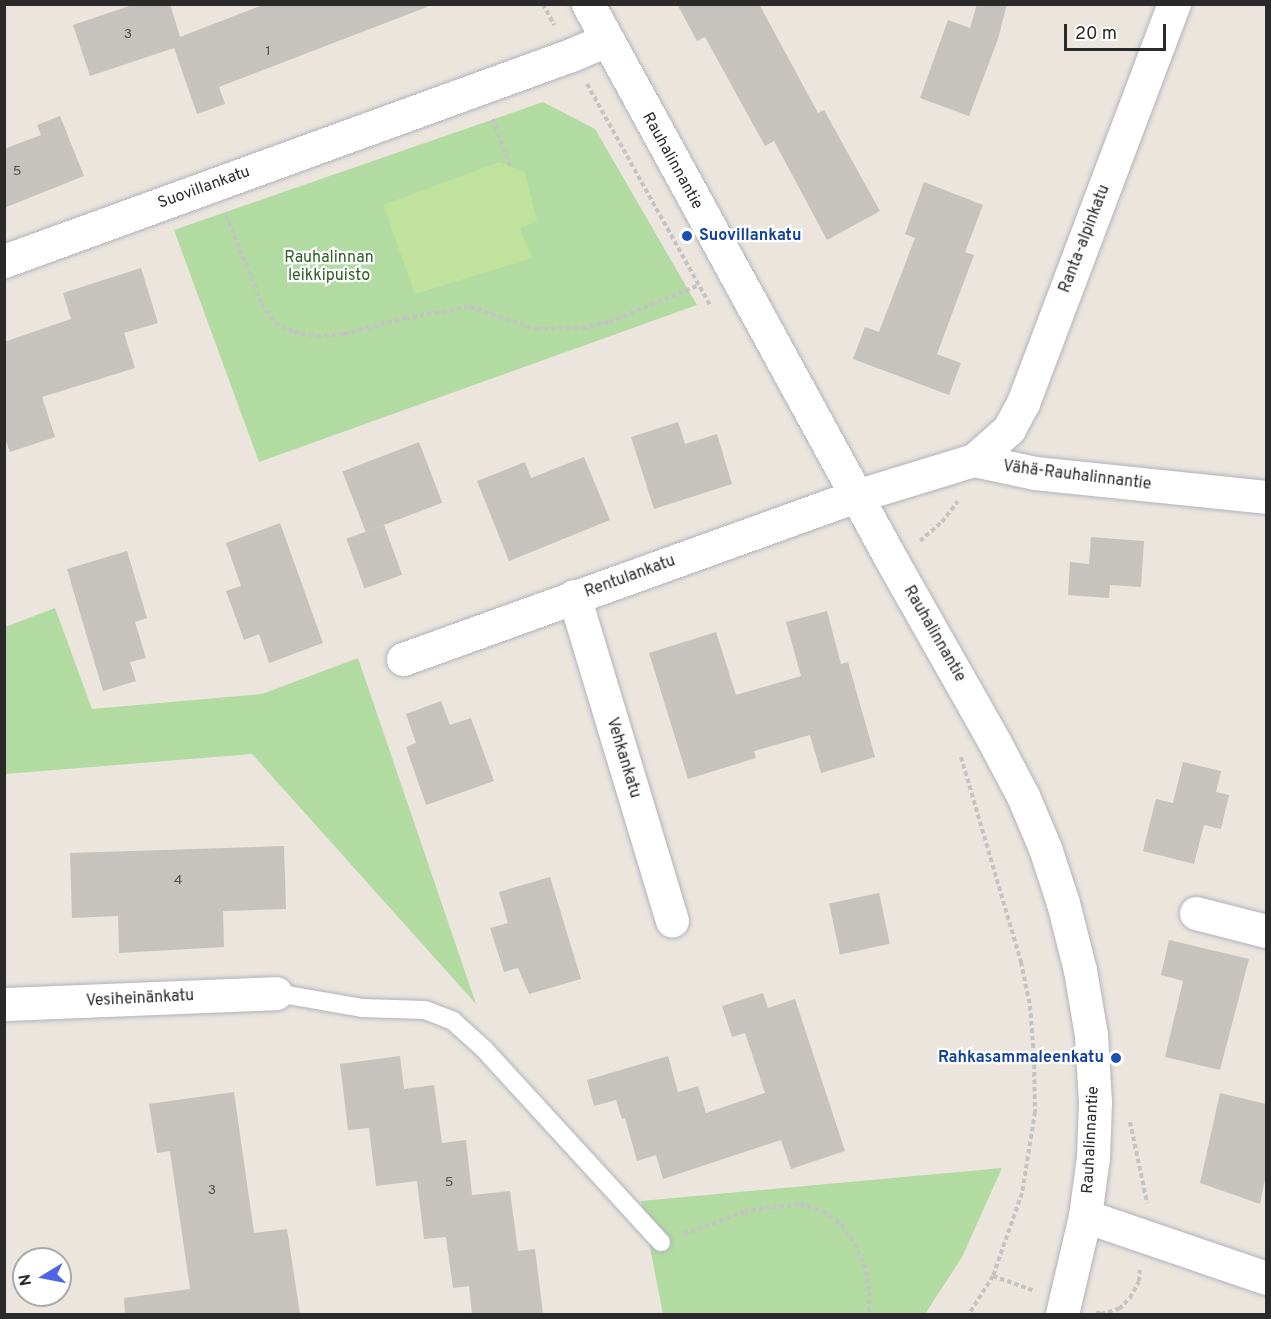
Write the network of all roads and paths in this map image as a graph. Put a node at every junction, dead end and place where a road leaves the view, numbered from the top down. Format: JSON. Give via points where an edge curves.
{"nodes":[{"id":1,"x":543,"y":4,"type":"edge"},
{"id":2,"x":588,"y":4,"type":"edge"},
{"id":3,"x":1174,"y":4,"type":"edge"},
{"id":4,"x":606,"y":40,"type":"junction"},
{"id":5,"x":570,"y":55,"type":"junction"},
{"id":6,"x":481,"y":88,"type":"junction"},
{"id":7,"x":510,"y":166,"type":"dead end"},
{"id":8,"x":215,"y":184,"type":"junction"},
{"id":9,"x":4,"y":261,"type":"edge"},
{"id":10,"x":699,"y":285,"type":"junction"},
{"id":11,"x":716,"y":315,"type":"dead end"},
{"id":12,"x":974,"y":460,"type":"junction"},
{"id":13,"x":856,"y":496,"type":"junction"},
{"id":14,"x":1266,"y":496,"type":"edge"},
{"id":15,"x":891,"y":559,"type":"junction"},
{"id":16,"x":574,"y":596,"type":"junction"},
{"id":17,"x":403,"y":659,"type":"dead end"},
{"id":18,"x":957,"y":748,"type":"dead end"},
{"id":19,"x":1196,"y":914,"type":"dead end"},
{"id":20,"x":672,"y":921,"type":"dead end"},
{"id":21,"x":1266,"y":931,"type":"edge"},
{"id":22,"x":276,"y":993,"type":"joint"},
{"id":23,"x":4,"y":1004,"type":"edge"},
{"id":24,"x":1129,"y":1115,"type":"dead end"},
{"id":25,"x":1085,"y":1216,"type":"junction"},
{"id":26,"x":661,"y":1242,"type":"joint"},
{"id":27,"x":1156,"y":1242,"type":"junction"},
{"id":28,"x":1266,"y":1278,"type":"edge"},
{"id":29,"x":869,"y":1314,"type":"edge"},
{"id":30,"x":969,"y":1314,"type":"edge"},
{"id":31,"x":1062,"y":1314,"type":"edge"}],
"edges":[{"from":1,"to":5,"type":"path"},
{"from":2,"to":4,"type":"street","name":"Rauhalinnantie"},
{"from":3,"to":12,"type":"street","name":"Ranta-alpinkatu","via":[[1023,403],[1009,429]]},
{"from":4,"to":5,"type":"street","name":"Suovillankatu"},
{"from":4,"to":13,"type":"street","name":"Rauhalinnantie"},
{"from":5,"to":6,"type":"street","name":"Suovillankatu"},
{"from":5,"to":10,"type":"path"},
{"from":6,"to":7,"type":"path"},
{"from":6,"to":8,"type":"street","name":"Suovillankatu"},
{"from":8,"to":9,"type":"street","name":"Suovillankatu"},
{"from":8,"to":10,"type":"path","via":[[262,304],[275,323],[294,332],[317,336],[344,334],[470,307],[536,329],[582,328],[609,322]]},
{"from":10,"to":11,"type":"path"},
{"from":12,"to":13,"type":"street","name":"Vähä-Rauhalinnantie"},
{"from":12,"to":14,"type":"street","name":"Vähä-Rauhalinnantie","via":[[1035,473]]},
{"from":12,"to":15,"type":"path","via":[[957,501],[942,522]]},
{"from":13,"to":15,"type":"street","name":"Rauhalinnantie"},
{"from":13,"to":16,"type":"street","name":"Rentulankatu"},
{"from":15,"to":25,"type":"street","name":"Rauhalinnantie","via":[[1023,796],[1063,903],[1091,1035],[1095,1102]]},
{"from":16,"to":17,"type":"street","name":"Rentulankatu"},
{"from":16,"to":20,"type":"street","name":"Vehkankatu"},
{"from":18,"to":30,"type":"path","via":[[1021,962],[1034,1057],[1035,1112],[1022,1193],[993,1276]]},
{"from":19,"to":21,"type":"street"},
{"from":22,"to":23,"type":"street","name":"Vesiheinänkatu"},
{"from":22,"to":26,"type":"lane","via":[[362,1008],[425,1010],[453,1021],[484,1049]]},
{"from":24,"to":27,"type":"path"},
{"from":25,"to":27,"type":"street"},
{"from":25,"to":31,"type":"street","name":"Rauhalinnantie"},
{"from":26,"to":29,"type":"path","via":[[744,1212],[800,1204],[823,1210],[842,1225],[855,1244],[866,1274]]},
{"from":27,"to":28,"type":"street"}]}
